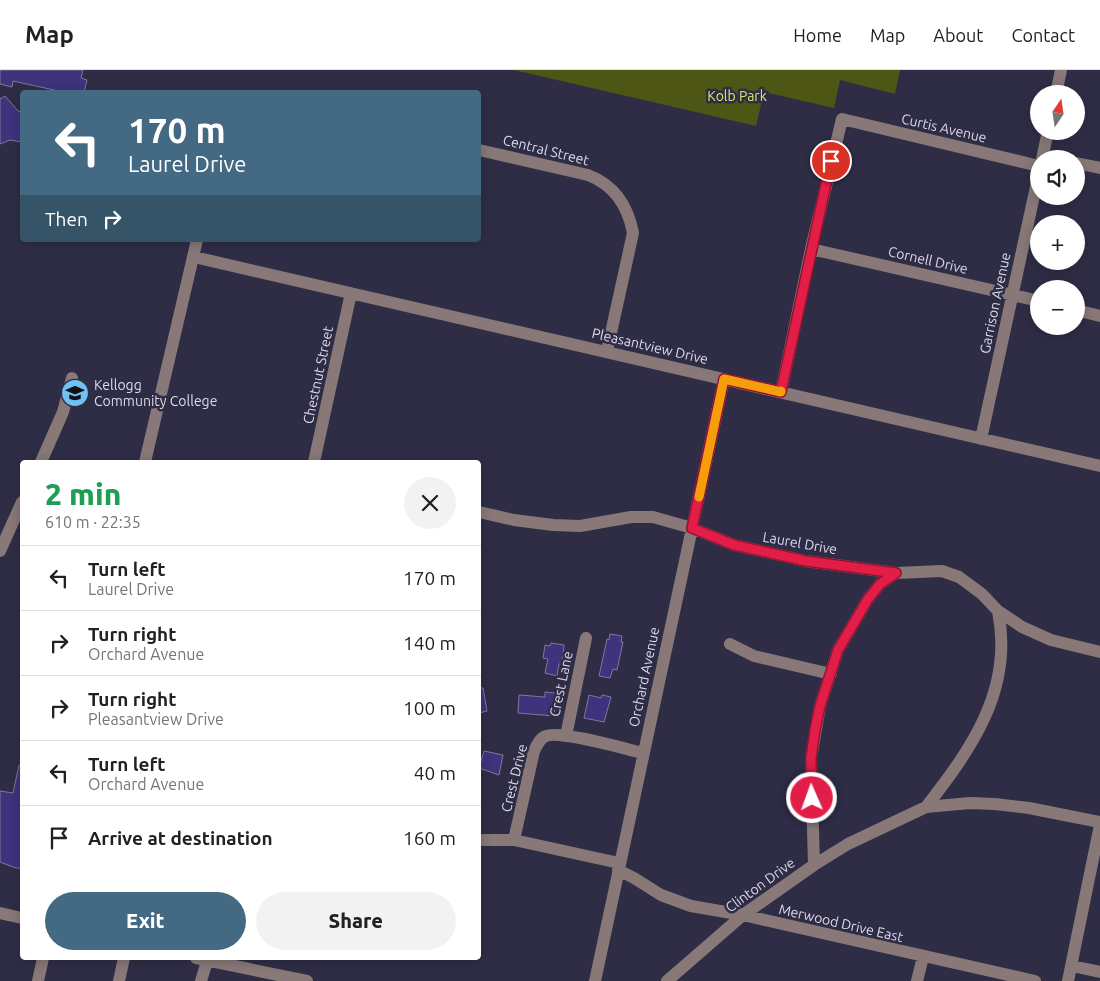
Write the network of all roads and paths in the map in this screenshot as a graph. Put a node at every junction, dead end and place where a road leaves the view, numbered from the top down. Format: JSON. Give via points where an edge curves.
{"nodes":[{"id":1,"x":1061,"y":70,"type":"edge"},
{"id":2,"x":1058,"y":85,"type":"edge"},
{"id":3,"x":481,"y":150,"type":"edge"},
{"id":4,"x":1030,"y":158,"type":"edge"},
{"id":5,"x":1085,"y":165,"type":"edge"},
{"id":6,"x":1100,"y":168,"type":"edge"},
{"id":7,"x":1032,"y":205,"type":"edge"},
{"id":8,"x":197,"y":242,"type":"edge"},
{"id":9,"x":811,"y":249,"type":"junction"},
{"id":10,"x":194,"y":257,"type":"junction"},
{"id":11,"x":351,"y":293,"type":"junction"},
{"id":12,"x":1011,"y":295,"type":"junction"},
{"id":13,"x":1030,"y":299,"type":"edge"},
{"id":14,"x":1085,"y":312,"type":"edge"},
{"id":15,"x":1100,"y":316,"type":"edge"},
{"id":16,"x":607,"y":351,"type":"junction"},
{"id":17,"x":72,"y":378,"type":"dead end"},
{"id":18,"x":724,"y":379,"type":"junction"},
{"id":19,"x":781,"y":392,"type":"junction"},
{"id":20,"x":981,"y":439,"type":"junction"},
{"id":21,"x":42,"y":460,"type":"edge"},
{"id":22,"x":145,"y":460,"type":"edge"},
{"id":23,"x":314,"y":460,"type":"edge"},
{"id":24,"x":1100,"y":466,"type":"edge"},
{"id":25,"x":20,"y":506,"type":"edge"},
{"id":26,"x":481,"y":512,"type":"edge"},
{"id":27,"x":692,"y":528,"type":"junction"},
{"id":28,"x":0,"y":551,"type":"edge"},
{"id":29,"x":896,"y":573,"type":"junction"},
{"id":30,"x":998,"y":611,"type":"junction"},
{"id":31,"x":586,"y":638,"type":"dead end"},
{"id":32,"x":730,"y":644,"type":"dead end"},
{"id":33,"x":1100,"y":652,"type":"edge"},
{"id":34,"x":831,"y":674,"type":"junction"},
{"id":35,"x":566,"y":736,"type":"junction"},
{"id":36,"x":643,"y":753,"type":"junction"},
{"id":37,"x":926,"y":807,"type":"junction"},
{"id":38,"x":1100,"y":823,"type":"edge"},
{"id":39,"x":481,"y":840,"type":"edge"},
{"id":40,"x":514,"y":840,"type":"junction"},
{"id":41,"x":814,"y":865,"type":"junction"},
{"id":42,"x":618,"y":866,"type":"junction"},
{"id":43,"x":0,"y":913,"type":"edge"},
{"id":44,"x":744,"y":915,"type":"junction"},
{"id":45,"x":20,"y":918,"type":"edge"},
{"id":46,"x":923,"y":956,"type":"junction"},
{"id":47,"x":43,"y":960,"type":"edge"},
{"id":48,"x":124,"y":960,"type":"edge"},
{"id":49,"x":204,"y":960,"type":"edge"},
{"id":50,"x":213,"y":960,"type":"edge"},
{"id":51,"x":1072,"y":966,"type":"junction"},
{"id":52,"x":1100,"y":972,"type":"edge"},
{"id":53,"x":38,"y":981,"type":"edge"},
{"id":54,"x":119,"y":981,"type":"edge"},
{"id":55,"x":202,"y":981,"type":"edge"},
{"id":56,"x":307,"y":981,"type":"edge"},
{"id":57,"x":595,"y":981,"type":"edge"},
{"id":58,"x":667,"y":981,"type":"edge"},
{"id":59,"x":917,"y":981,"type":"edge"},
{"id":60,"x":1036,"y":981,"type":"edge"},
{"id":61,"x":1068,"y":981,"type":"edge"}],
"edges":[{"from":1,"to":2,"type":"street"},
{"from":3,"to":16,"type":"street","name":"Central Street","via":[[588,175],[601,180],[622,202],[633,233]]},
{"from":4,"to":9,"type":"street","name":"Curtis Avenue","via":[[842,119]]},
{"from":5,"to":6,"type":"street"},
{"from":7,"to":12,"type":"street","name":"Garrison Avenue"},
{"from":8,"to":10,"type":"street"},
{"from":9,"to":12,"type":"street","name":"Cornell Drive"},
{"from":9,"to":19,"type":"street"},
{"from":10,"to":11,"type":"street","name":"Pleasantview Drive"},
{"from":10,"to":22,"type":"street"},
{"from":11,"to":16,"type":"street","name":"Pleasantview Drive"},
{"from":11,"to":23,"type":"street","name":"Chestnut Street"},
{"from":12,"to":13,"type":"street","name":"Cornell Drive"},
{"from":12,"to":20,"type":"street","name":"Garrison Avenue"},
{"from":14,"to":15,"type":"street"},
{"from":16,"to":18,"type":"street","name":"Pleasantview Drive"},
{"from":17,"to":21,"type":"street","via":[[63,412]]},
{"from":18,"to":19,"type":"street","name":"Pleasantview Drive"},
{"from":18,"to":27,"type":"street","name":"Orchard Avenue"},
{"from":19,"to":20,"type":"street","name":"Pleasantview Drive"},
{"from":20,"to":24,"type":"street","name":"Pleasantview Drive"},
{"from":25,"to":28,"type":"street"},
{"from":26,"to":27,"type":"street","name":"Laurel Drive","via":[[553,525],[580,526],[631,516],[653,517]]},
{"from":27,"to":29,"type":"street","name":"Laurel Drive","via":[[734,545],[806,561]]},
{"from":27,"to":36,"type":"street","name":"Orchard Avenue"},
{"from":29,"to":30,"type":"street","name":"Laurel Drive","via":[[942,571],[982,594]]},
{"from":29,"to":34,"type":"street","name":"Clinton Drive","via":[[880,584],[868,599],[838,650]]},
{"from":30,"to":33,"type":"street","name":"Laurel Drive","via":[[1022,627],[1051,640]]},
{"from":30,"to":37,"type":"street","via":[[1002,632],[1000,662],[984,721],[969,749]]},
{"from":31,"to":35,"type":"street","name":"Crest Lane"},
{"from":32,"to":34,"type":"street","via":[[754,656]]},
{"from":34,"to":41,"type":"street","name":"Clinton Drive","via":[[818,714],[811,758]]},
{"from":35,"to":36,"type":"street","name":"Crest Drive"},
{"from":35,"to":40,"type":"street","name":"Crest Drive","via":[[548,735],[537,744]]},
{"from":36,"to":42,"type":"street","name":"Orchard Avenue"},
{"from":37,"to":38,"type":"street","via":[[995,804]]},
{"from":37,"to":41,"type":"street","via":[[848,844]]},
{"from":38,"to":51,"type":"street"},
{"from":39,"to":40,"type":"street","name":"Merwood Drive East"},
{"from":40,"to":42,"type":"street","name":"Merwood Drive East"},
{"from":41,"to":44,"type":"street","name":"Clinton Drive"},
{"from":42,"to":44,"type":"street","name":"Merwood Drive East","via":[[676,902]]},
{"from":42,"to":57,"type":"street","name":"Orchard Avenue"},
{"from":43,"to":45,"type":"street"},
{"from":44,"to":46,"type":"street","name":"Merwood Drive East"},
{"from":44,"to":58,"type":"street","name":"Clinton Drive"},
{"from":46,"to":59,"type":"street"},
{"from":46,"to":60,"type":"street","name":"Merwood Drive East"},
{"from":47,"to":53,"type":"street"},
{"from":48,"to":54,"type":"street"},
{"from":49,"to":55,"type":"street"},
{"from":50,"to":56,"type":"street"},
{"from":51,"to":52,"type":"street"},
{"from":51,"to":61,"type":"street"}]}
